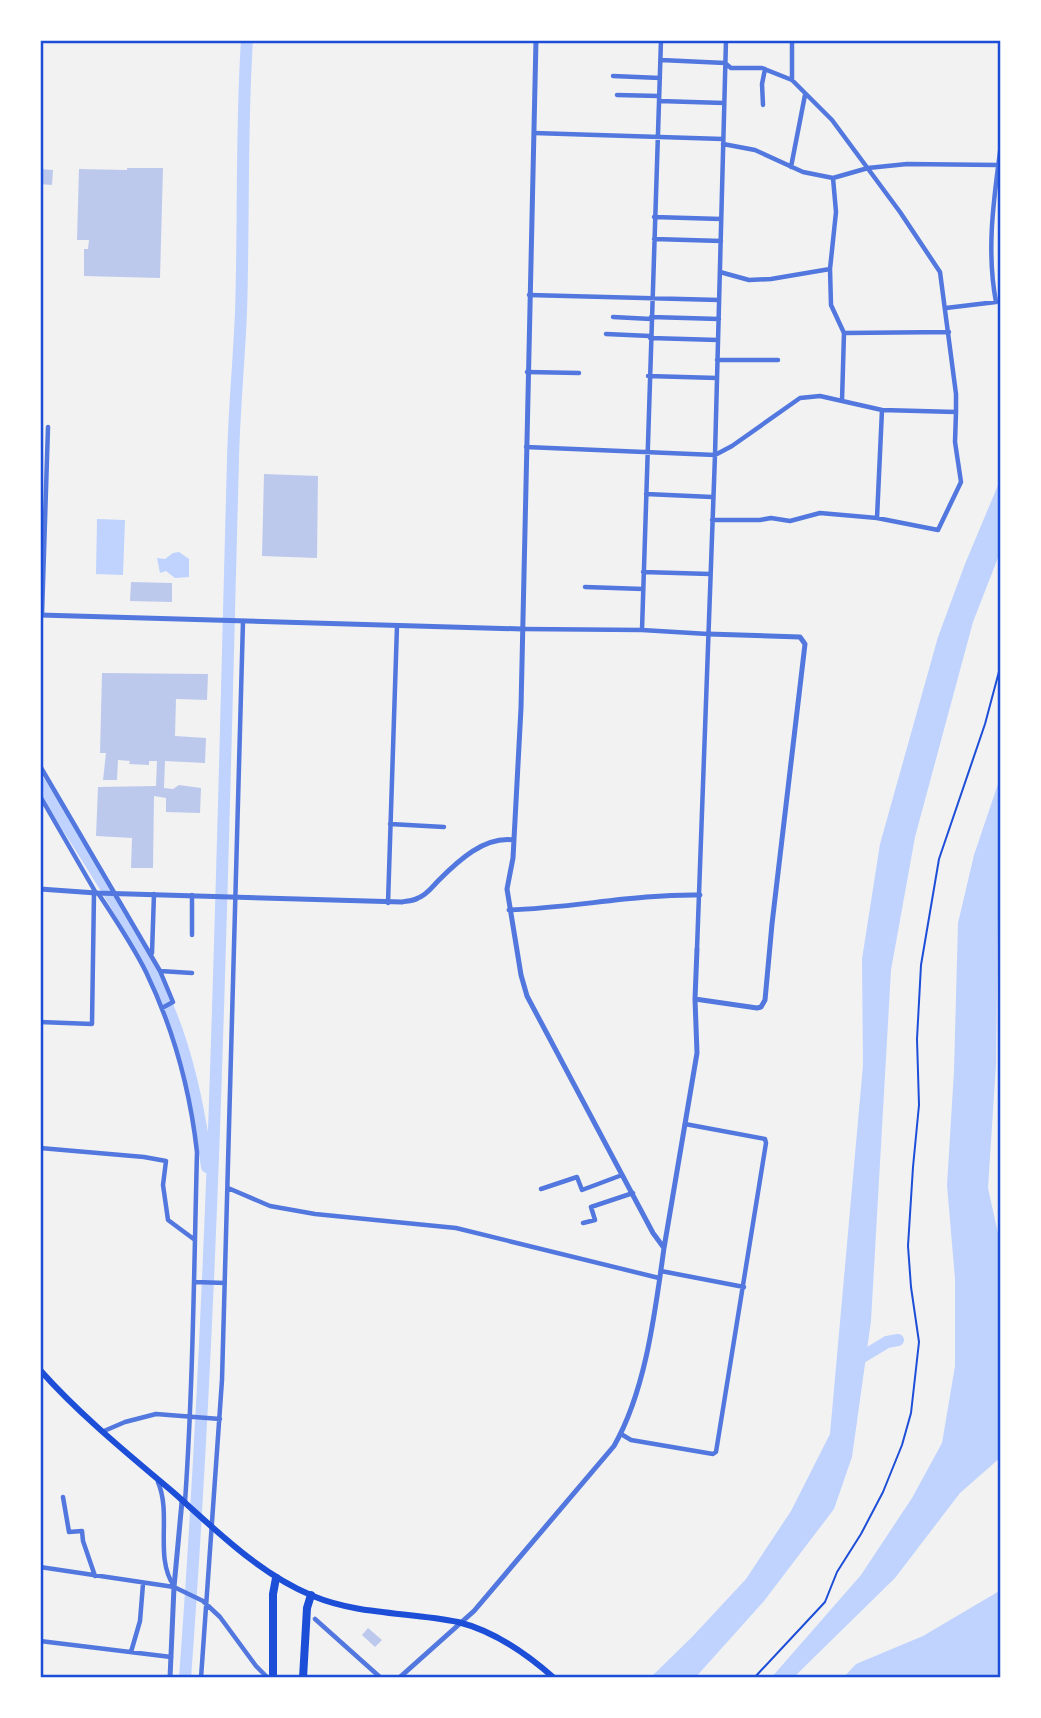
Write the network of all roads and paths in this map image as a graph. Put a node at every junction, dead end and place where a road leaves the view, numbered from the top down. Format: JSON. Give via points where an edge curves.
{"nodes":[{"id":1,"x":536,"y":40,"type":"edge"},
{"id":2,"x":661,"y":40,"type":"edge"},
{"id":3,"x":726,"y":40,"type":"edge"},
{"id":4,"x":792,"y":40,"type":"edge"},
{"id":5,"x":661,"y":60,"type":"junction"},
{"id":6,"x":725,"y":63,"type":"junction"},
{"id":7,"x":765,"y":69,"type":"junction"},
{"id":8,"x":613,"y":76,"type":"dead end"},
{"id":9,"x":660,"y":78,"type":"junction"},
{"id":10,"x":792,"y":80,"type":"junction"},
{"id":11,"x":805,"y":94,"type":"junction"},
{"id":12,"x":617,"y":95,"type":"dead end"},
{"id":13,"x":659,"y":98,"type":"junction"},
{"id":14,"x":724,"y":103,"type":"junction"},
{"id":15,"x":763,"y":105,"type":"dead end"},
{"id":16,"x":533,"y":133,"type":"junction"},
{"id":17,"x":657,"y":137,"type":"junction"},
{"id":18,"x":723,"y":142,"type":"junction"},
{"id":19,"x":1001,"y":144,"type":"edge"},
{"id":20,"x":998,"y":165,"type":"junction"},
{"id":21,"x":791,"y":167,"type":"junction"},
{"id":22,"x":868,"y":168,"type":"junction"},
{"id":23,"x":833,"y":177,"type":"junction"},
{"id":24,"x":654,"y":217,"type":"junction"},
{"id":25,"x":721,"y":219,"type":"junction"},
{"id":26,"x":654,"y":239,"type":"junction"},
{"id":27,"x":721,"y":241,"type":"junction"},
{"id":28,"x":830,"y":269,"type":"junction"},
{"id":29,"x":720,"y":272,"type":"junction"},
{"id":30,"x":528,"y":295,"type":"junction"},
{"id":31,"x":652,"y":299,"type":"junction"},
{"id":32,"x":719,"y":300,"type":"junction"},
{"id":33,"x":946,"y":308,"type":"junction"},
{"id":34,"x":613,"y":317,"type":"dead end"},
{"id":35,"x":651,"y":318,"type":"junction"},
{"id":36,"x":719,"y":319,"type":"junction"},
{"id":37,"x":949,"y":332,"type":"junction"},
{"id":38,"x":844,"y":333,"type":"junction"},
{"id":39,"x":606,"y":334,"type":"dead end"},
{"id":40,"x":650,"y":337,"type":"junction"},
{"id":41,"x":718,"y":340,"type":"junction"},
{"id":42,"x":717,"y":360,"type":"junction"},
{"id":43,"x":778,"y":360,"type":"dead end"},
{"id":44,"x":527,"y":372,"type":"junction"},
{"id":45,"x":579,"y":373,"type":"dead end"},
{"id":46,"x":648,"y":376,"type":"junction"},
{"id":47,"x":717,"y":378,"type":"junction"},
{"id":48,"x":842,"y":401,"type":"junction"},
{"id":49,"x":881,"y":410,"type":"junction"},
{"id":50,"x":956,"y":412,"type":"junction"},
{"id":51,"x":48,"y":427,"type":"dead end"},
{"id":52,"x":525,"y":447,"type":"junction"},
{"id":53,"x":648,"y":453,"type":"junction"},
{"id":54,"x":715,"y":455,"type":"junction"},
{"id":55,"x":646,"y":494,"type":"junction"},
{"id":56,"x":712,"y":497,"type":"junction"},
{"id":57,"x":877,"y":518,"type":"junction"},
{"id":58,"x":712,"y":520,"type":"junction"},
{"id":59,"x":643,"y":572,"type":"junction"},
{"id":60,"x":710,"y":574,"type":"junction"},
{"id":61,"x":585,"y":587,"type":"dead end"},
{"id":62,"x":643,"y":589,"type":"junction"},
{"id":63,"x":41,"y":615,"type":"edge"},
{"id":64,"x":240,"y":621,"type":"junction"},
{"id":65,"x":397,"y":626,"type":"junction"},
{"id":66,"x":522,"y":629,"type":"junction"},
{"id":67,"x":642,"y":630,"type":"junction"},
{"id":68,"x":708,"y":634,"type":"junction"},
{"id":69,"x":1001,"y":664,"type":"edge"},
{"id":70,"x":40,"y":766,"type":"edge"},
{"id":71,"x":40,"y":796,"type":"edge"},
{"id":72,"x":390,"y":824,"type":"junction"},
{"id":73,"x":444,"y":827,"type":"dead end"},
{"id":74,"x":514,"y":840,"type":"junction"},
{"id":75,"x":40,"y":889,"type":"edge"},
{"id":76,"x":97,"y":893,"type":"junction"},
{"id":77,"x":113,"y":893,"type":"junction"},
{"id":78,"x":154,"y":894,"type":"junction"},
{"id":79,"x":192,"y":895,"type":"junction"},
{"id":80,"x":699,"y":895,"type":"junction"},
{"id":81,"x":231,"y":896,"type":"junction"},
{"id":82,"x":388,"y":903,"type":"junction"},
{"id":83,"x":509,"y":910,"type":"junction"},
{"id":84,"x":192,"y":935,"type":"dead end"},
{"id":85,"x":697,"y":948,"type":"joint"},
{"id":86,"x":151,"y":956,"type":"junction"},
{"id":87,"x":160,"y":971,"type":"junction"},
{"id":88,"x":192,"y":973,"type":"dead end"},
{"id":89,"x":695,"y":999,"type":"junction"},
{"id":90,"x":162,"y":1007,"type":"junction"},
{"id":91,"x":40,"y":1022,"type":"edge"},
{"id":92,"x":685,"y":1124,"type":"junction"},
{"id":93,"x":40,"y":1148,"type":"edge"},
{"id":94,"x":623,"y":1175,"type":"junction"},
{"id":95,"x":228,"y":1188,"type":"junction"},
{"id":96,"x":541,"y":1189,"type":"dead end"},
{"id":97,"x":633,"y":1193,"type":"junction"},
{"id":98,"x":583,"y":1223,"type":"dead end"},
{"id":99,"x":195,"y":1240,"type":"junction"},
{"id":100,"x":664,"y":1248,"type":"junction"},
{"id":101,"x":660,"y":1274,"type":"junction"},
{"id":102,"x":196,"y":1282,"type":"junction"},
{"id":103,"x":222,"y":1283,"type":"junction"},
{"id":104,"x":744,"y":1287,"type":"junction"},
{"id":105,"x":40,"y":1370,"type":"edge"},
{"id":106,"x":192,"y":1418,"type":"junction"},
{"id":107,"x":218,"y":1419,"type":"junction"},
{"id":108,"x":104,"y":1431,"type":"junction"},
{"id":109,"x":621,"y":1434,"type":"junction"},
{"id":110,"x":157,"y":1478,"type":"junction"},
{"id":111,"x":64,"y":1497,"type":"dead end"},
{"id":112,"x":184,"y":1502,"type":"junction"},
{"id":113,"x":211,"y":1526,"type":"junction"},
{"id":114,"x":40,"y":1567,"type":"edge"},
{"id":115,"x":95,"y":1576,"type":"junction"},
{"id":116,"x":276,"y":1578,"type":"junction"},
{"id":117,"x":143,"y":1584,"type":"junction"},
{"id":118,"x":177,"y":1588,"type":"junction"},
{"id":119,"x":311,"y":1595,"type":"junction"},
{"id":120,"x":205,"y":1602,"type":"junction"},
{"id":121,"x":315,"y":1619,"type":"dead end"},
{"id":122,"x":460,"y":1623,"type":"junction"},
{"id":123,"x":40,"y":1640,"type":"edge"},
{"id":124,"x":131,"y":1652,"type":"junction"},
{"id":125,"x":171,"y":1657,"type":"junction"},
{"id":126,"x":170,"y":1678,"type":"edge"},
{"id":127,"x":201,"y":1678,"type":"edge"},
{"id":128,"x":271,"y":1678,"type":"edge"},
{"id":129,"x":303,"y":1678,"type":"edge"},
{"id":130,"x":381,"y":1678,"type":"edge"},
{"id":131,"x":399,"y":1678,"type":"edge"},
{"id":132,"x":554,"y":1678,"type":"edge"},
{"id":133,"x":754,"y":1678,"type":"edge"}],
"edges":[{"from":1,"to":16,"type":"street"},
{"from":2,"to":5,"type":"street"},
{"from":3,"to":6,"type":"street"},
{"from":4,"to":10,"type":"street"},
{"from":5,"to":6,"type":"street"},
{"from":5,"to":9,"type":"street"},
{"from":6,"to":7,"type":"street","via":[[731,68]]},
{"from":6,"to":14,"type":"street"},
{"from":7,"to":10,"type":"street"},
{"from":7,"to":15,"type":"street"},
{"from":8,"to":9,"type":"street"},
{"from":9,"to":13,"type":"street"},
{"from":10,"to":11,"type":"street"},
{"from":11,"to":21,"type":"street"},
{"from":11,"to":22,"type":"street","via":[[832,120]]},
{"from":12,"to":13,"type":"street"},
{"from":13,"to":14,"type":"street"},
{"from":13,"to":17,"type":"street"},
{"from":14,"to":18,"type":"street"},
{"from":16,"to":17,"type":"street"},
{"from":16,"to":30,"type":"street"},
{"from":17,"to":18,"type":"street"},
{"from":17,"to":24,"type":"street"},
{"from":18,"to":21,"type":"street","via":[[755,150]]},
{"from":18,"to":25,"type":"street"},
{"from":19,"to":20,"type":"street"},
{"from":20,"to":22,"type":"street"},
{"from":20,"to":33,"type":"street","via":[[991,216],[996,302]]},
{"from":21,"to":23,"type":"street"},
{"from":22,"to":23,"type":"street"},
{"from":22,"to":33,"type":"street","via":[[940,272]]},
{"from":23,"to":28,"type":"street","via":[[836,212]]},
{"from":24,"to":25,"type":"street"},
{"from":24,"to":26,"type":"street"},
{"from":25,"to":27,"type":"street"},
{"from":26,"to":27,"type":"street"},
{"from":26,"to":31,"type":"street"},
{"from":27,"to":29,"type":"street"},
{"from":28,"to":29,"type":"street","via":[[749,280]]},
{"from":28,"to":38,"type":"street","via":[[831,305]]},
{"from":29,"to":32,"type":"street"},
{"from":30,"to":31,"type":"street"},
{"from":30,"to":44,"type":"street"},
{"from":31,"to":32,"type":"street"},
{"from":31,"to":35,"type":"street"},
{"from":32,"to":36,"type":"street"},
{"from":33,"to":37,"type":"street"},
{"from":34,"to":35,"type":"street"},
{"from":35,"to":36,"type":"street"},
{"from":35,"to":40,"type":"street"},
{"from":36,"to":41,"type":"street"},
{"from":37,"to":38,"type":"street"},
{"from":37,"to":50,"type":"street"},
{"from":38,"to":48,"type":"street"},
{"from":39,"to":40,"type":"street"},
{"from":40,"to":41,"type":"street"},
{"from":40,"to":46,"type":"street"},
{"from":41,"to":42,"type":"street"},
{"from":42,"to":43,"type":"street"},
{"from":42,"to":47,"type":"street"},
{"from":44,"to":45,"type":"street"},
{"from":44,"to":52,"type":"street"},
{"from":46,"to":47,"type":"street"},
{"from":46,"to":53,"type":"street"},
{"from":47,"to":54,"type":"street"},
{"from":48,"to":49,"type":"street"},
{"from":48,"to":54,"type":"street","via":[[800,398]]},
{"from":49,"to":50,"type":"street"},
{"from":49,"to":57,"type":"street"},
{"from":50,"to":57,"type":"street","via":[[961,482],[938,530]]},
{"from":51,"to":63,"type":"street"},
{"from":52,"to":53,"type":"street"},
{"from":52,"to":66,"type":"street"},
{"from":53,"to":54,"type":"street"},
{"from":53,"to":55,"type":"street"},
{"from":54,"to":56,"type":"street"},
{"from":55,"to":56,"type":"street"},
{"from":55,"to":59,"type":"street"},
{"from":56,"to":58,"type":"street"},
{"from":57,"to":58,"type":"street","via":[[820,513],[790,521]]},
{"from":58,"to":60,"type":"street"},
{"from":59,"to":60,"type":"street"},
{"from":59,"to":62,"type":"street"},
{"from":60,"to":68,"type":"street"},
{"from":61,"to":62,"type":"street"},
{"from":62,"to":67,"type":"street"},
{"from":63,"to":64,"type":"street"},
{"from":64,"to":65,"type":"street"},
{"from":64,"to":81,"type":"street"},
{"from":65,"to":66,"type":"street"},
{"from":65,"to":72,"type":"street"},
{"from":66,"to":67,"type":"street"},
{"from":66,"to":74,"type":"street"},
{"from":67,"to":68,"type":"street"},
{"from":68,"to":80,"type":"street"},
{"from":68,"to":89,"type":"street","via":[[800,638],[805,644],[765,1000],[757,1007]]},
{"from":69,"to":133,"type":"path","via":[[939,859],[921,965],[919,1105],[908,1246],[919,1342],[911,1413],[883,1492],[825,1602]]},
{"from":70,"to":77,"type":"street"},
{"from":71,"to":76,"type":"street"},
{"from":72,"to":73,"type":"street"},
{"from":72,"to":82,"type":"street"},
{"from":74,"to":82,"type":"street","via":[[502,838],[478,848],[420,898]]},
{"from":74,"to":83,"type":"street","via":[[507,888]]},
{"from":75,"to":76,"type":"street"},
{"from":76,"to":77,"type":"street"},
{"from":76,"to":90,"type":"street","via":[[132,946]]},
{"from":76,"to":91,"type":"street","via":[[92,1024]]},
{"from":77,"to":78,"type":"street"},
{"from":77,"to":86,"type":"street"},
{"from":78,"to":79,"type":"street"},
{"from":78,"to":86,"type":"street"},
{"from":79,"to":81,"type":"street"},
{"from":79,"to":84,"type":"street"},
{"from":80,"to":83,"type":"street"},
{"from":80,"to":85,"type":"street"},
{"from":81,"to":82,"type":"street"},
{"from":81,"to":95,"type":"street"},
{"from":83,"to":94,"type":"street","via":[[527,996]]},
{"from":85,"to":89,"type":"street"},
{"from":86,"to":87,"type":"street"},
{"from":87,"to":88,"type":"street"},
{"from":87,"to":90,"type":"street","via":[[173,1002]]},
{"from":89,"to":92,"type":"street","via":[[697,1054]]},
{"from":90,"to":99,"type":"street","via":[[187,1092],[197,1152]]},
{"from":92,"to":100,"type":"street"},
{"from":92,"to":104,"type":"street","via":[[765,1139]]},
{"from":93,"to":99,"type":"street","via":[[166,1161],[163,1185],[168,1220]]},
{"from":94,"to":96,"type":"street","via":[[582,1191],[577,1177]]},
{"from":94,"to":97,"type":"street"},
{"from":95,"to":101,"type":"street","via":[[270,1206],[456,1228]]},
{"from":95,"to":103,"type":"street"},
{"from":97,"to":98,"type":"street","via":[[591,1208],[595,1220]]},
{"from":97,"to":100,"type":"street"},
{"from":99,"to":102,"type":"street"},
{"from":100,"to":101,"type":"street"},
{"from":101,"to":104,"type":"street"},
{"from":101,"to":109,"type":"street","via":[[638,1393]]},
{"from":102,"to":103,"type":"street"},
{"from":102,"to":106,"type":"street"},
{"from":103,"to":107,"type":"street"},
{"from":104,"to":109,"type":"street","via":[[716,1452],[631,1440]]},
{"from":105,"to":108,"type":"main road"},
{"from":106,"to":107,"type":"street"},
{"from":106,"to":108,"type":"street","via":[[156,1414]]},
{"from":106,"to":112,"type":"street"},
{"from":107,"to":113,"type":"street"},
{"from":108,"to":110,"type":"main road"},
{"from":109,"to":122,"type":"street"},
{"from":110,"to":112,"type":"main road"},
{"from":110,"to":118,"type":"street","via":[[163,1499],[168,1578]]},
{"from":111,"to":115,"type":"street","via":[[69,1532],[82,1531]]},
{"from":112,"to":113,"type":"main road"},
{"from":112,"to":118,"type":"street"},
{"from":113,"to":116,"type":"main road"},
{"from":113,"to":120,"type":"street"},
{"from":114,"to":115,"type":"street"},
{"from":115,"to":117,"type":"street"},
{"from":116,"to":119,"type":"main road"},
{"from":116,"to":128,"type":"highway"},
{"from":117,"to":118,"type":"street"},
{"from":117,"to":124,"type":"street"},
{"from":118,"to":120,"type":"street"},
{"from":118,"to":125,"type":"street"},
{"from":119,"to":122,"type":"main road"},
{"from":119,"to":129,"type":"highway"},
{"from":120,"to":127,"type":"street"},
{"from":120,"to":128,"type":"street"},
{"from":121,"to":130,"type":"street"},
{"from":122,"to":131,"type":"street"},
{"from":122,"to":132,"type":"main road","via":[[512,1645]]},
{"from":123,"to":124,"type":"street"},
{"from":124,"to":125,"type":"street"},
{"from":125,"to":126,"type":"street"}]}
